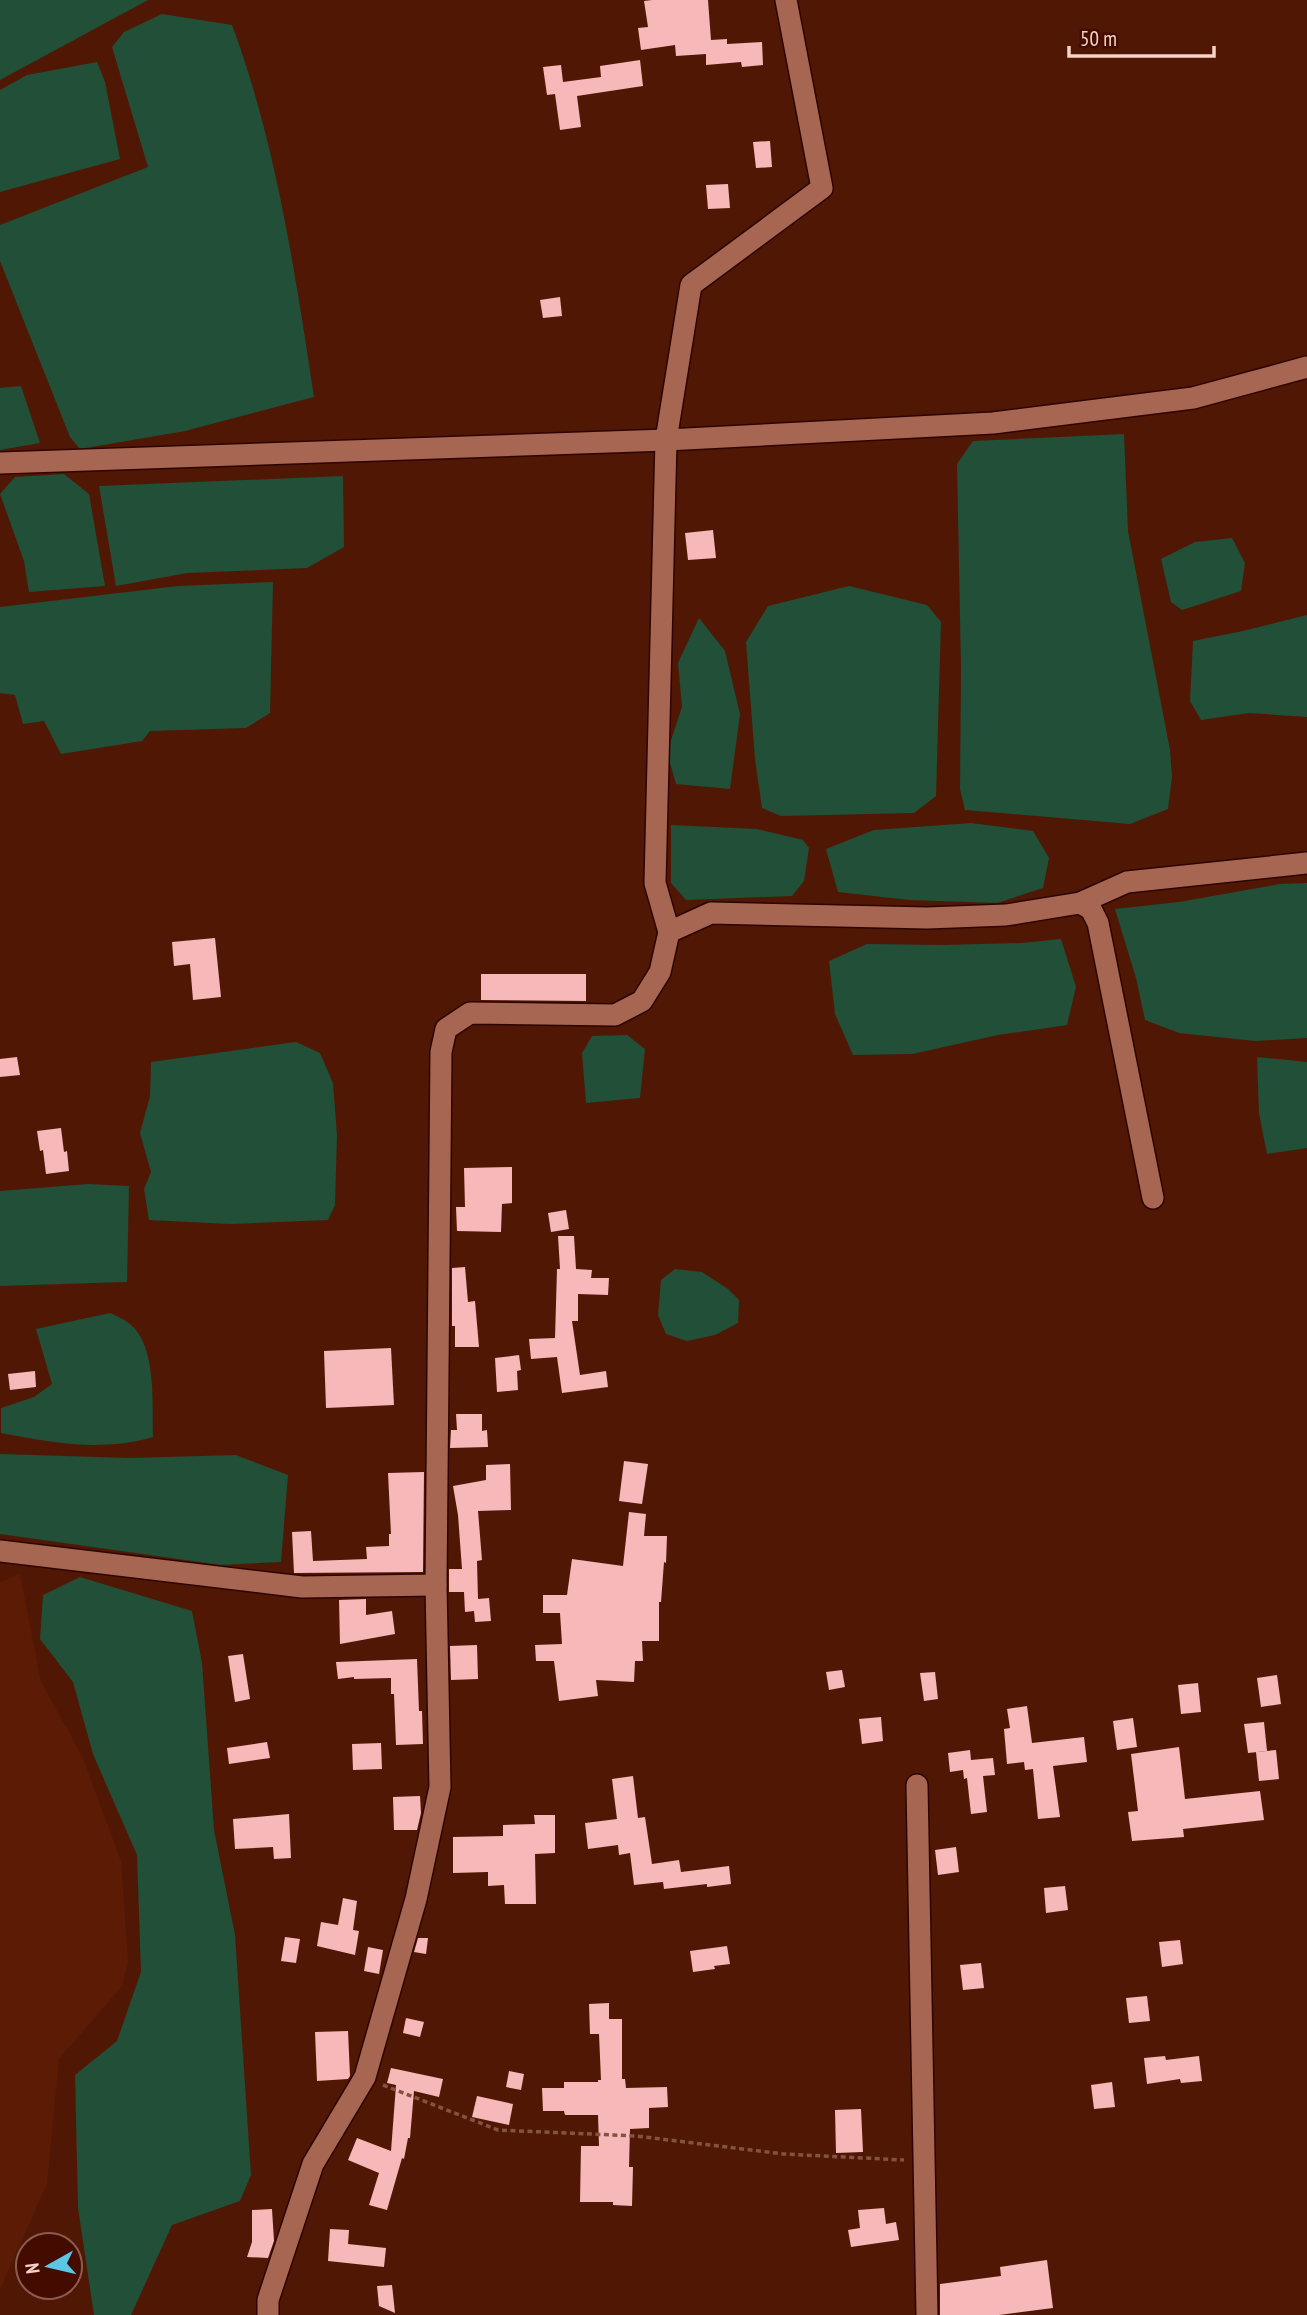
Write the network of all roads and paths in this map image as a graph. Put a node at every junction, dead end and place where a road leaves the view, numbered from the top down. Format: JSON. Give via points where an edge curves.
{"nodes":[{"id":1,"x":786,"y":0,"type":"edge"},
{"id":2,"x":1307,"y":367,"type":"edge"},
{"id":3,"x":666,"y":440,"type":"junction"},
{"id":4,"x":0,"y":463,"type":"edge"},
{"id":5,"x":1307,"y":863,"type":"edge"},
{"id":6,"x":1080,"y":903,"type":"junction"},
{"id":7,"x":669,"y":932,"type":"junction"},
{"id":8,"x":1153,"y":1198,"type":"dead end"},
{"id":9,"x":0,"y":1551,"type":"edge"},
{"id":10,"x":436,"y":1585,"type":"junction"},
{"id":11,"x":917,"y":1785,"type":"dead end"},
{"id":12,"x":365,"y":2077,"type":"junction"},
{"id":13,"x":925,"y":2160,"type":"junction"},
{"id":14,"x":268,"y":2315,"type":"edge"},
{"id":15,"x":927,"y":2315,"type":"edge"}],
"edges":[{"from":1,"to":3,"type":"street","via":[[822,188],[691,285]]},
{"from":2,"to":3,"type":"street","via":[[1193,398],[993,423]]},
{"from":3,"to":4,"type":"street"},
{"from":3,"to":7,"type":"street","via":[[655,883]]},
{"from":5,"to":6,"type":"street","via":[[1127,882]]},
{"from":6,"to":7,"type":"street","via":[[1006,915],[927,918],[711,913]]},
{"from":6,"to":8,"type":"street","via":[[1091,909],[1098,923]]},
{"from":7,"to":10,"type":"street","via":[[660,972],[642,1001],[615,1015],[470,1013],[446,1029],[441,1052]]},
{"from":9,"to":10,"type":"street","via":[[302,1587]]},
{"from":10,"to":12,"type":"street","via":[[440,1787],[416,1899]]},
{"from":11,"to":13,"type":"street"},
{"from":12,"to":13,"type":"path","via":[[498,2130],[636,2136],[784,2154]]},
{"from":12,"to":14,"type":"street","via":[[313,2164],[268,2300]]},
{"from":13,"to":15,"type":"street"}]}
